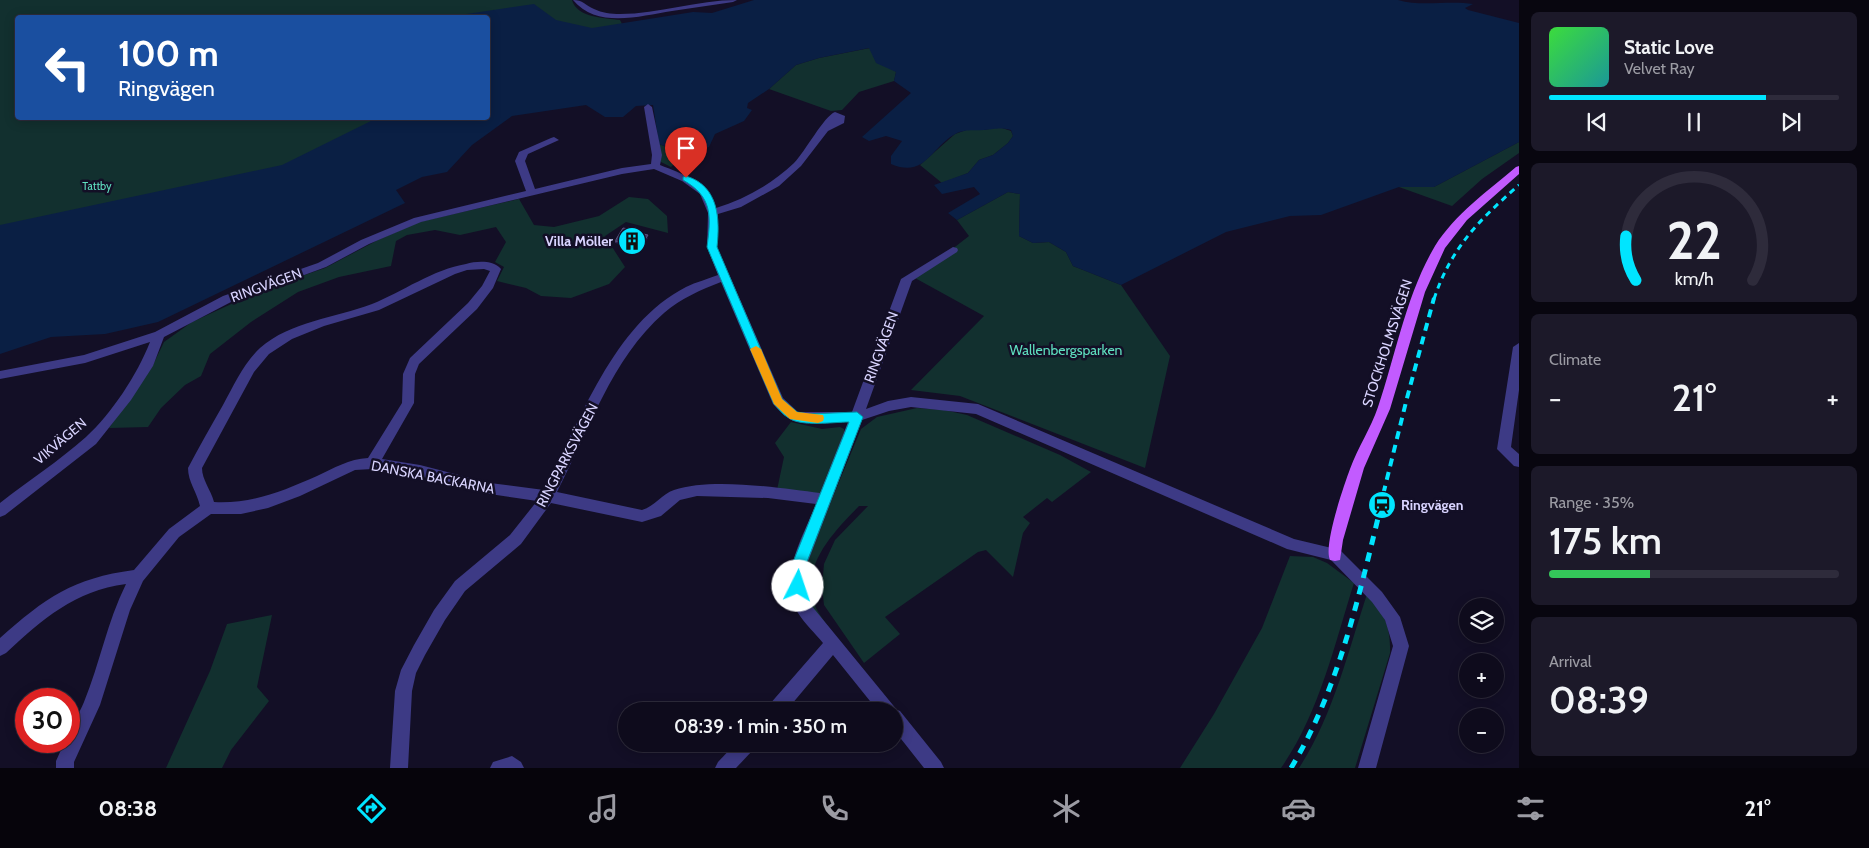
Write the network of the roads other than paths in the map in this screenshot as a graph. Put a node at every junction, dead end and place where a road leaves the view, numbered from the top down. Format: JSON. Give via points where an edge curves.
{"nodes":[{"id":1,"x":577,"y":0,"type":"edge"},
{"id":2,"x":733,"y":0,"type":"edge"},
{"id":3,"x":648,"y":108,"type":"dead end"},
{"id":4,"x":824,"y":129,"type":"dead end"},
{"id":5,"x":554,"y":140,"type":"dead end"},
{"id":6,"x":655,"y":166,"type":"junction"},
{"id":7,"x":1519,"y":169,"type":"edge"},
{"id":8,"x":532,"y":193,"type":"junction"},
{"id":9,"x":713,"y":212,"type":"junction"},
{"id":10,"x":953,"y":250,"type":"dead end"},
{"id":11,"x":725,"y":276,"type":"junction"},
{"id":12,"x":159,"y":335,"type":"junction"},
{"id":13,"x":1519,"y":347,"type":"edge"},
{"id":14,"x":0,"y":375,"type":"edge"},
{"id":15,"x":857,"y":417,"type":"junction"},
{"id":16,"x":1519,"y":462,"type":"edge"},
{"id":17,"x":372,"y":463,"type":"junction"},
{"id":18,"x":548,"y":496,"type":"junction"},
{"id":19,"x":825,"y":498,"type":"junction"},
{"id":20,"x":208,"y":508,"type":"junction"},
{"id":21,"x":0,"y":511,"type":"edge"},
{"id":22,"x":1335,"y":555,"type":"junction"},
{"id":23,"x":138,"y":576,"type":"junction"},
{"id":24,"x":833,"y":643,"type":"junction"},
{"id":25,"x":0,"y":648,"type":"edge"},
{"id":26,"x":783,"y":702,"type":"edge"},
{"id":27,"x":882,"y":702,"type":"edge"},
{"id":28,"x":903,"y":728,"type":"edge"},
{"id":29,"x":739,"y":752,"type":"edge"},
{"id":30,"x":64,"y":768,"type":"edge"},
{"id":31,"x":399,"y":768,"type":"edge"},
{"id":32,"x":499,"y":768,"type":"edge"},
{"id":33,"x":515,"y":768,"type":"edge"},
{"id":34,"x":724,"y":768,"type":"edge"},
{"id":35,"x":936,"y":768,"type":"edge"},
{"id":36,"x":1367,"y":768,"type":"edge"}],
"edges":[{"from":1,"to":2,"type":"street","via":[[591,12],[613,17]]},
{"from":3,"to":6,"type":"street","via":[[657,155]]},
{"from":4,"to":9,"type":"street","via":[[798,164],[776,184],[737,205]]},
{"from":5,"to":8,"type":"street","via":[[524,152],[520,161]]},
{"from":6,"to":8,"type":"street","name":"RINGVÄGEN"},
{"from":6,"to":9,"type":"street","via":[[697,185],[707,194]]},
{"from":7,"to":22,"type":"main road","name":"STOCKHOLMSVÄGEN","via":[[1463,218],[1440,247],[1419,292],[1384,409],[1357,468],[1336,540]]},
{"from":8,"to":12,"type":"street","name":"RINGVÄGEN","via":[[418,220],[365,242],[322,265],[228,299]]},
{"from":9,"to":11,"type":"street","via":[[712,247]]},
{"from":10,"to":15,"type":"street","name":"RINGVÄGEN","via":[[907,279]]},
{"from":11,"to":15,"type":"street","via":[[778,401],[794,416]]},
{"from":11,"to":18,"type":"street","name":"RINGPARKSVÄGEN","via":[[692,287],[640,328],[607,376]]},
{"from":12,"to":14,"type":"street","name":"RINGVÄGEN","via":[[85,359]]},
{"from":12,"to":21,"type":"street","name":"VIKVÄGEN","via":[[147,366],[127,397],[91,440]]},
{"from":13,"to":16,"type":"street","via":[[1504,449]]},
{"from":15,"to":19,"type":"street","name":"RINGVÄGEN"},
{"from":15,"to":22,"type":"street","via":[[911,402],[978,409],[1292,545]]},
{"from":17,"to":18,"type":"street","name":"DANSKA BACKARNA","via":[[529,496]]},
{"from":17,"to":20,"type":"street","name":"DANSKA BACKARNA","via":[[356,464],[278,500],[249,508]]},
{"from":17,"to":20,"type":"street","via":[[408,403],[408,377],[416,358],[479,297],[496,269],[485,265],[451,272],[375,308],[320,323],[288,336],[265,351],[249,369],[195,468],[195,477]]},
{"from":18,"to":19,"type":"street","name":"DANSKA BACKARNA","via":[[642,516],[656,512],[676,495],[697,490]]},
{"from":18,"to":31,"type":"street","name":"RINGPARKSVÄGEN","via":[[518,538],[460,587],[417,656],[408,673],[403,700]]},
{"from":19,"to":24,"type":"street","name":"RINGVÄGEN","via":[[798,567],[798,586],[804,608]]},
{"from":20,"to":23,"type":"street","via":[[174,533]]},
{"from":22,"to":36,"type":"street","via":[[1392,617],[1401,646]]},
{"from":23,"to":25,"type":"street","via":[[99,582],[60,599]]},
{"from":23,"to":30,"type":"street","via":[[122,609],[92,705]]},
{"from":24,"to":26,"type":"street"},
{"from":24,"to":27,"type":"street","name":"RINGVÄGEN"},
{"from":28,"to":35,"type":"street"},
{"from":29,"to":34,"type":"street"},
{"from":32,"to":33,"type":"street","via":[[512,765]]}]}
